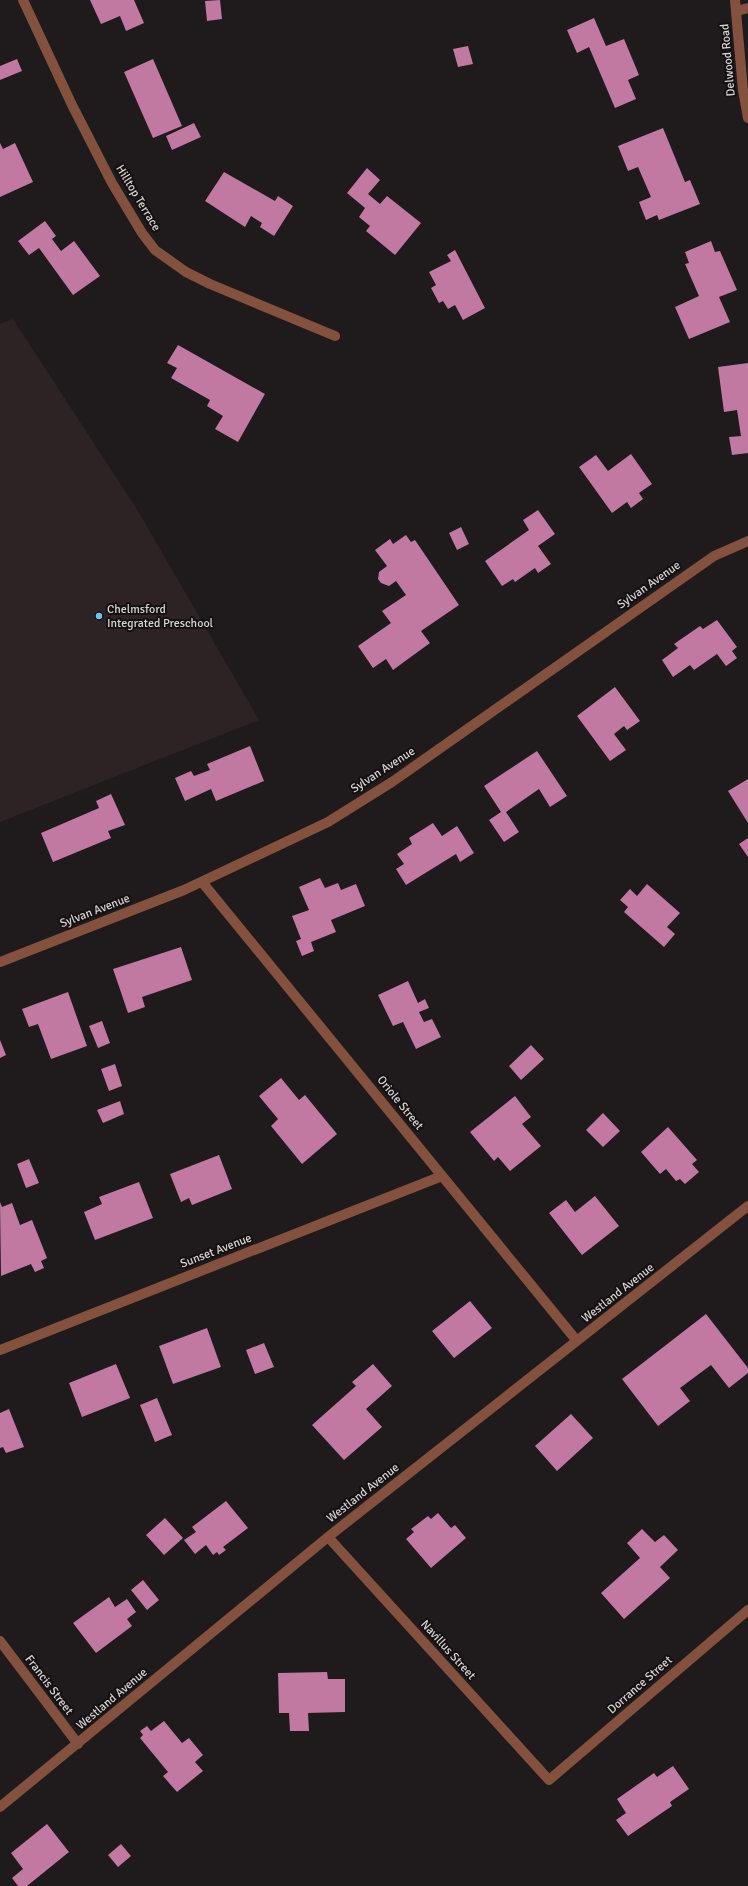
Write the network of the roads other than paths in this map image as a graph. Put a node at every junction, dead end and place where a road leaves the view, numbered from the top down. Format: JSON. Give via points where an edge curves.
{"nodes":[{"id":1,"x":23,"y":0,"type":"edge"},
{"id":2,"x":735,"y":0,"type":"edge"},
{"id":3,"x":748,"y":8,"type":"edge"},
{"id":4,"x":737,"y":11,"type":"junction"},
{"id":5,"x":748,"y":118,"type":"edge"},
{"id":6,"x":335,"y":336,"type":"dead end"},
{"id":7,"x":748,"y":541,"type":"edge"},
{"id":8,"x":202,"y":882,"type":"junction"},
{"id":9,"x":0,"y":962,"type":"edge"},
{"id":10,"x":442,"y":1176,"type":"junction"},
{"id":11,"x":748,"y":1206,"type":"edge"},
{"id":12,"x":577,"y":1341,"type":"junction"},
{"id":13,"x":0,"y":1350,"type":"edge"},
{"id":14,"x":328,"y":1537,"type":"junction"},
{"id":15,"x":748,"y":1610,"type":"edge"},
{"id":16,"x":0,"y":1641,"type":"edge"},
{"id":17,"x":78,"y":1744,"type":"junction"},
{"id":18,"x":549,"y":1780,"type":"joint"},
{"id":19,"x":0,"y":1807,"type":"edge"}],
"edges":[{"from":1,"to":6,"type":"street","name":"Hilltop Terrace","via":[[112,184],[155,250],[198,278]]},
{"from":2,"to":4,"type":"street","name":"Delwood Road"},
{"from":3,"to":4,"type":"street"},
{"from":4,"to":5,"type":"street","name":"Delwood Road","via":[[742,90]]},
{"from":7,"to":8,"type":"street","name":"Sylvan Avenue","via":[[708,560],[392,782],[328,822]]},
{"from":8,"to":9,"type":"street","name":"Sylvan Avenue"},
{"from":8,"to":10,"type":"street","name":"Oriole Street"},
{"from":10,"to":12,"type":"street","name":"Oriole Street"},
{"from":10,"to":13,"type":"street","name":"Sunset Avenue"},
{"from":11,"to":12,"type":"street","name":"Westland Avenue"},
{"from":12,"to":14,"type":"street","name":"Westland Avenue"},
{"from":14,"to":17,"type":"street","name":"Westland Avenue"},
{"from":14,"to":18,"type":"street","name":"Navillus Street"},
{"from":15,"to":18,"type":"street","name":"Dorrance Street"},
{"from":16,"to":17,"type":"street","name":"Francis Street"},
{"from":17,"to":19,"type":"street","name":"Westland Avenue"}]}
